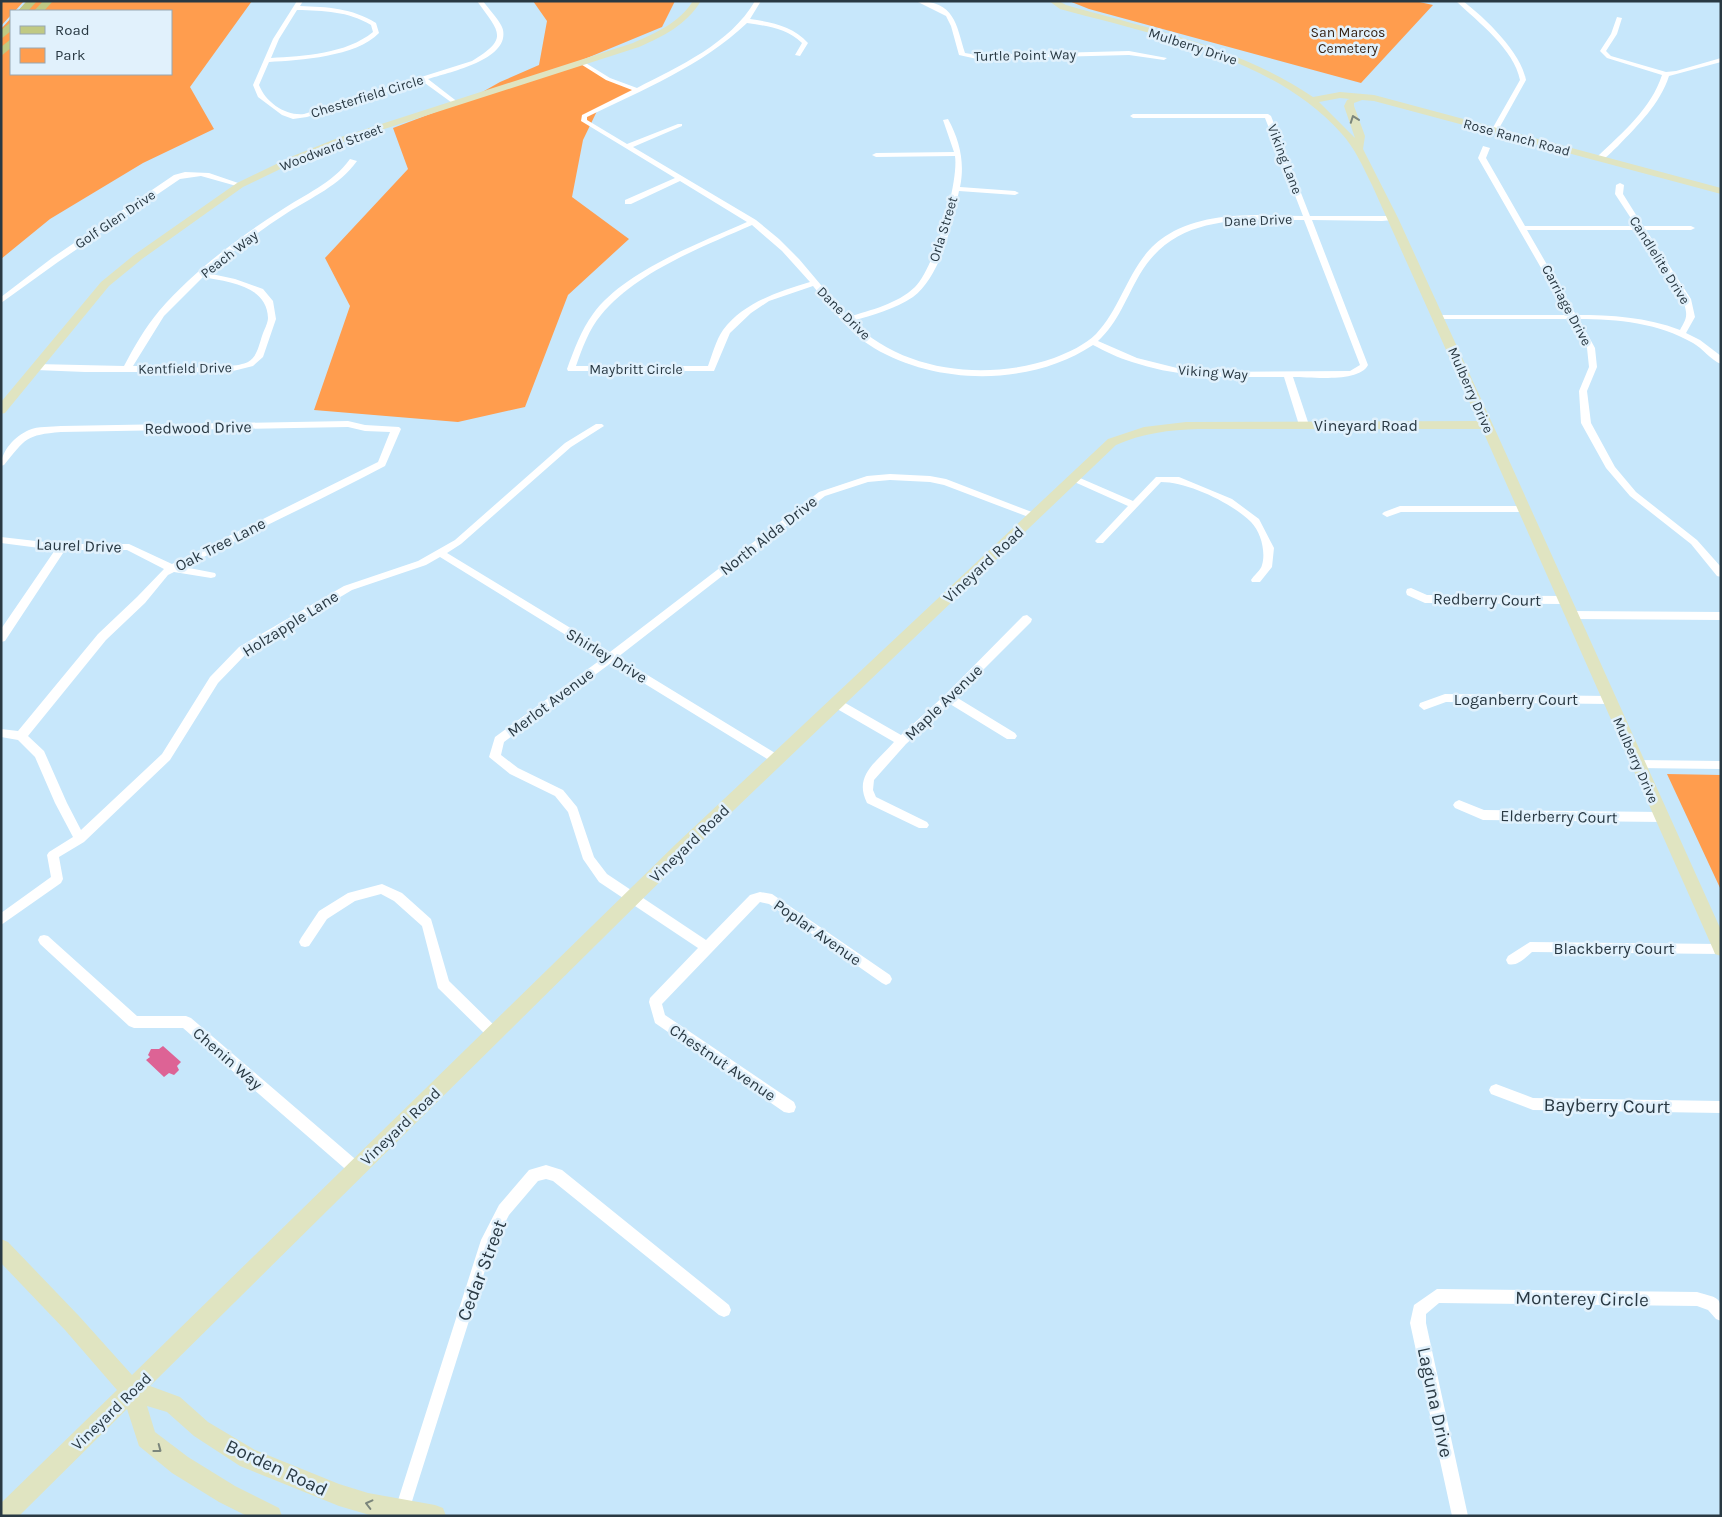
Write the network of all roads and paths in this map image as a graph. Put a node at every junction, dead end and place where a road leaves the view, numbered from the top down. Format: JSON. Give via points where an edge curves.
{"nodes":[{"id":1,"x":300,"y":1,"type":"edge"},
{"id":2,"x":480,"y":1,"type":"edge"},
{"id":3,"x":697,"y":1,"type":"edge"},
{"id":4,"x":758,"y":1,"type":"edge"},
{"id":5,"x":919,"y":1,"type":"edge"},
{"id":6,"x":1053,"y":1,"type":"edge"},
{"id":7,"x":1458,"y":1,"type":"edge"},
{"id":8,"x":294,"y":8,"type":"junction"},
{"id":9,"x":1619,"y":18,"type":"dead end"},
{"id":10,"x":748,"y":21,"type":"junction"},
{"id":11,"x":10,"y":26,"type":"edge"},
{"id":12,"x":10,"y":34,"type":"edge"},
{"id":13,"x":1,"y":36,"type":"edge"},
{"id":14,"x":1,"y":43,"type":"edge"},
{"id":15,"x":10,"y":43,"type":"edge"},
{"id":16,"x":1,"y":53,"type":"edge"},
{"id":17,"x":798,"y":55,"type":"dead end"},
{"id":18,"x":1164,"y":58,"type":"dead end"},
{"id":19,"x":266,"y":60,"type":"junction"},
{"id":20,"x":1721,"y":60,"type":"edge"},
{"id":21,"x":582,"y":63,"type":"junction"},
{"id":22,"x":1666,"y":74,"type":"junction"},
{"id":23,"x":424,"y":78,"type":"junction"},
{"id":24,"x":637,"y":90,"type":"junction"},
{"id":25,"x":1363,"y":96,"type":"junction"},
{"id":26,"x":1312,"y":100,"type":"junction"},
{"id":27,"x":457,"y":104,"type":"junction"},
{"id":28,"x":1133,"y":116,"type":"dead end"},
{"id":29,"x":946,"y":120,"type":"dead end"},
{"id":30,"x":680,"y":125,"type":"dead end"},
{"id":31,"x":1495,"y":131,"type":"junction"},
{"id":32,"x":627,"y":147,"type":"junction"},
{"id":33,"x":1486,"y":148,"type":"dead end"},
{"id":34,"x":1358,"y":150,"type":"junction"},
{"id":35,"x":958,"y":154,"type":"junction"},
{"id":36,"x":876,"y":155,"type":"dead end"},
{"id":37,"x":1600,"y":159,"type":"junction"},
{"id":38,"x":353,"y":161,"type":"dead end"},
{"id":39,"x":682,"y":178,"type":"junction"},
{"id":40,"x":240,"y":185,"type":"junction"},
{"id":41,"x":1620,"y":185,"type":"dead end"},
{"id":42,"x":956,"y":189,"type":"junction"},
{"id":43,"x":1721,"y":191,"type":"edge"},
{"id":44,"x":1016,"y":193,"type":"dead end"},
{"id":45,"x":628,"y":202,"type":"dead end"},
{"id":46,"x":1308,"y":218,"type":"junction"},
{"id":47,"x":1393,"y":218,"type":"junction"},
{"id":48,"x":754,"y":222,"type":"junction"},
{"id":49,"x":1524,"y":228,"type":"junction"},
{"id":50,"x":1641,"y":228,"type":"junction"},
{"id":51,"x":1691,"y":228,"type":"dead end"},
{"id":52,"x":202,"y":274,"type":"junction"},
{"id":53,"x":814,"y":283,"type":"junction"},
{"id":54,"x":1,"y":301,"type":"edge"},
{"id":55,"x":1437,"y":317,"type":"junction"},
{"id":56,"x":1574,"y":317,"type":"junction"},
{"id":57,"x":848,"y":320,"type":"junction"},
{"id":58,"x":1681,"y":334,"type":"junction"},
{"id":59,"x":1091,"y":341,"type":"junction"},
{"id":60,"x":1721,"y":361,"type":"edge"},
{"id":61,"x":36,"y":367,"type":"junction"},
{"id":62,"x":127,"y":369,"type":"junction"},
{"id":63,"x":1288,"y":375,"type":"junction"},
{"id":64,"x":1,"y":410,"type":"edge"},
{"id":65,"x":1304,"y":425,"type":"junction"},
{"id":66,"x":1486,"y":425,"type":"junction"},
{"id":67,"x":599,"y":426,"type":"dead end"},
{"id":68,"x":364,"y":428,"type":"joint"},
{"id":69,"x":1,"y":463,"type":"edge"},
{"id":70,"x":1073,"y":478,"type":"junction"},
{"id":71,"x":1134,"y":505,"type":"junction"},
{"id":72,"x":1523,"y":509,"type":"junction"},
{"id":73,"x":1387,"y":514,"type":"dead end"},
{"id":74,"x":1034,"y":516,"type":"junction"},
{"id":75,"x":1,"y":540,"type":"edge"},
{"id":76,"x":1100,"y":541,"type":"dead end"},
{"id":77,"x":62,"y":547,"type":"junction"},
{"id":78,"x":439,"y":552,"type":"junction"},
{"id":79,"x":171,"y":568,"type":"junction"},
{"id":80,"x":1721,"y":574,"type":"edge"},
{"id":81,"x":211,"y":575,"type":"dead end"},
{"id":82,"x":1256,"y":580,"type":"dead end"},
{"id":83,"x":1411,"y":592,"type":"dead end"},
{"id":84,"x":1564,"y":600,"type":"junction"},
{"id":85,"x":1571,"y":615,"type":"junction"},
{"id":86,"x":1721,"y":616,"type":"edge"},
{"id":87,"x":1027,"y":619,"type":"dead end"},
{"id":88,"x":1,"y":638,"type":"edge"},
{"id":89,"x":611,"y":657,"type":"junction"},
{"id":90,"x":949,"y":698,"type":"junction"},
{"id":91,"x":1609,"y":700,"type":"junction"},
{"id":92,"x":836,"y":703,"type":"junction"},
{"id":93,"x":1424,"y":706,"type":"dead end"},
{"id":94,"x":1,"y":733,"type":"edge"},
{"id":95,"x":21,"y":736,"type":"junction"},
{"id":96,"x":1011,"y":736,"type":"dead end"},
{"id":97,"x":902,"y":741,"type":"junction"},
{"id":98,"x":776,"y":759,"type":"junction"},
{"id":99,"x":1638,"y":764,"type":"junction"},
{"id":100,"x":1721,"y":764,"type":"edge"},
{"id":101,"x":1459,"y":805,"type":"dead end"},
{"id":102,"x":1662,"y":817,"type":"junction"},
{"id":103,"x":923,"y":826,"type":"dead end"},
{"id":104,"x":80,"y":840,"type":"junction"},
{"id":105,"x":632,"y":898,"type":"junction"},
{"id":106,"x":1,"y":920,"type":"edge"},
{"id":107,"x":44,"y":940,"type":"dead end"},
{"id":108,"x":305,"y":942,"type":"dead end"},
{"id":109,"x":708,"y":948,"type":"junction"},
{"id":110,"x":1721,"y":949,"type":"edge"},
{"id":111,"x":1512,"y":960,"type":"dead end"},
{"id":112,"x":886,"y":979,"type":"dead end"},
{"id":113,"x":494,"y":1034,"type":"junction"},
{"id":114,"x":1496,"y":1090,"type":"dead end"},
{"id":115,"x":788,"y":1106,"type":"dead end"},
{"id":116,"x":1721,"y":1107,"type":"edge"},
{"id":117,"x":356,"y":1169,"type":"junction"},
{"id":118,"x":1,"y":1249,"type":"edge"},
{"id":119,"x":1437,"y":1296,"type":"joint"},
{"id":120,"x":724,"y":1310,"type":"dead end"},
{"id":121,"x":1721,"y":1314,"type":"edge"},
{"id":122,"x":132,"y":1391,"type":"junction"},
{"id":123,"x":400,"y":1514,"type":"edge"},
{"id":124,"x":4,"y":1516,"type":"edge"},
{"id":125,"x":271,"y":1516,"type":"edge"},
{"id":126,"x":434,"y":1516,"type":"edge"},
{"id":127,"x":1460,"y":1516,"type":"edge"}],
"edges":[{"from":1,"to":8,"type":"street","name":"Chesterfield Circle"},
{"from":2,"to":23,"type":"street","name":"Chesterfield Circle","via":[[500,29],[499,42],[492,51],[474,62]]},
{"from":3,"to":21,"type":"street","name":"Woodward Street","via":[[690,12],[660,34]]},
{"from":4,"to":10,"type":"street"},
{"from":5,"to":18,"type":"street","name":"Turtle Point Way","via":[[942,10],[954,20],[962,55],[1129,53]]},
{"from":6,"to":26,"type":"street","name":"Mulberry Drive","via":[[1063,7],[1228,56],[1283,81]]},
{"from":7,"to":31,"type":"street","via":[[1468,7],[1508,51],[1524,74]]},
{"from":8,"to":19,"type":"street","name":"Chesterfield Circle"},
{"from":8,"to":19,"type":"street","via":[[354,13],[374,24],[376,33],[371,38],[332,52]]},
{"from":9,"to":22,"type":"street","via":[[1614,34],[1602,51],[1609,57]]},
{"from":10,"to":17,"type":"street","via":[[793,32],[805,43]]},
{"from":10,"to":24,"type":"street","via":[[728,39]]},
{"from":11,"to":13,"type":"main road"},
{"from":12,"to":14,"type":"main road"},
{"from":15,"to":16,"type":"main road"},
{"from":19,"to":23,"type":"street","name":"Chesterfield Circle","via":[[256,80],[260,96],[293,117]]},
{"from":20,"to":22,"type":"street"},
{"from":21,"to":24,"type":"street","via":[[608,80]]},
{"from":21,"to":27,"type":"street","name":"Woodward Street"},
{"from":22,"to":37,"type":"street","via":[[1644,116],[1624,132]]},
{"from":23,"to":27,"type":"street"},
{"from":24,"to":32,"type":"street","name":"Dane Drive","via":[[584,116],[583,120]]},
{"from":25,"to":26,"type":"street","name":"Rose Ranch Road","via":[[1340,95]]},
{"from":25,"to":31,"type":"street","name":"Rose Ranch Road"},
{"from":34,"to":25,"type":"street","one_way":true,"via":[[1360,136],[1349,106],[1350,102]]},
{"from":26,"to":34,"type":"street","name":"Mulberry Drive","via":[[1346,133]]},
{"from":27,"to":40,"type":"street","name":"Woodward Street","via":[[341,140]]},
{"from":28,"to":46,"type":"street","name":"Viking Lane","via":[[1268,116]]},
{"from":29,"to":35,"type":"street","name":"Orla Street"},
{"from":30,"to":32,"type":"street"},
{"from":31,"to":37,"type":"street","name":"Rose Ranch Road"},
{"from":32,"to":39,"type":"street","name":"Dane Drive"},
{"from":33,"to":49,"type":"street","name":"Carriage Drive","via":[[1482,158]]},
{"from":34,"to":47,"type":"street","name":"Mulberry Drive"},
{"from":35,"to":36,"type":"street"},
{"from":35,"to":42,"type":"street","name":"Orla Street"},
{"from":37,"to":43,"type":"street","name":"Rose Ranch Road"},
{"from":38,"to":52,"type":"street","name":"Peach Way","via":[[345,173],[284,212]]},
{"from":39,"to":45,"type":"street"},
{"from":39,"to":48,"type":"street","name":"Dane Drive"},
{"from":40,"to":54,"type":"street","name":"Golf Glen Drive","via":[[196,172],[177,177]]},
{"from":40,"to":61,"type":"street","name":"Woodward Street","via":[[105,284]]},
{"from":41,"to":50,"type":"street","name":"Candlelite Drive","via":[[1619,194]]},
{"from":42,"to":44,"type":"street"},
{"from":42,"to":57,"type":"street","name":"Orla Street","via":[[926,281],[900,301]]},
{"from":46,"to":47,"type":"street","name":"Dane Drive"},
{"from":46,"to":59,"type":"street","name":"Dane Drive","via":[[1215,221],[1172,235],[1153,249],[1101,333]]},
{"from":46,"to":63,"type":"street","name":"Viking Lane","via":[[1364,365],[1362,370],[1352,374]]},
{"from":47,"to":55,"type":"street","name":"Mulberry Drive"},
{"from":48,"to":53,"type":"street","name":"Dane Drive","via":[[786,250]]},
{"from":48,"to":53,"type":"street","name":"Maybritt Circle","via":[[692,249],[616,295],[598,313],[581,340],[571,369],[711,370],[726,332],[748,311],[766,299]]},
{"from":49,"to":50,"type":"street"},
{"from":49,"to":56,"type":"street","name":"Carriage Drive"},
{"from":50,"to":51,"type":"street"},
{"from":50,"to":58,"type":"street","name":"Candlelite Drive","via":[[1687,298],[1691,320]]},
{"from":52,"to":62,"type":"street","name":"Peach Way","via":[[161,315]]},
{"from":52,"to":62,"type":"street","name":"Kentfield Drive","via":[[232,280],[260,291],[269,301],[272,319],[259,356],[250,364],[229,369]]},
{"from":53,"to":57,"type":"street","name":"Dane Drive"},
{"from":55,"to":56,"type":"street"},
{"from":55,"to":66,"type":"street","name":"Mulberry Drive"},
{"from":56,"to":58,"type":"street","via":[[1629,319]]},
{"from":56,"to":80,"type":"street","name":"Carriage Drive","via":[[1591,348],[1593,367],[1583,391],[1586,422],[1611,468],[1633,494],[1694,542]]},
{"from":57,"to":59,"type":"street","name":"Dane Drive","via":[[877,346],[910,361],[941,369],[997,372],[1035,367],[1080,349]]},
{"from":58,"to":60,"type":"street","via":[[1704,346]]},
{"from":59,"to":63,"type":"street","name":"Viking Way","via":[[1134,360],[1177,371],[1213,375]]},
{"from":61,"to":62,"type":"street","name":"Kentfield Drive"},
{"from":61,"to":64,"type":"street","name":"Woodward Street"},
{"from":63,"to":65,"type":"street"},
{"from":65,"to":66,"type":"street","name":"Vineyard Road"},
{"from":65,"to":70,"type":"street","name":"Vineyard Road","via":[[1198,425],[1145,429],[1112,442]]},
{"from":66,"to":72,"type":"street","name":"Mulberry Drive"},
{"from":67,"to":78,"type":"street","name":"Holzapple Lane","via":[[568,445],[458,542]]},
{"from":68,"to":69,"type":"street","name":"Redwood Drive","via":[[348,424],[61,429],[32,432],[17,443]]},
{"from":68,"to":79,"type":"street","name":"Oak Tree Lane","via":[[396,429],[382,464]]},
{"from":70,"to":71,"type":"street"},
{"from":70,"to":74,"type":"street","name":"Vineyard Road"},
{"from":71,"to":76,"type":"street"},
{"from":71,"to":82,"type":"street","via":[[1159,479],[1176,479],[1229,501],[1256,521],[1269,548],[1266,567]]},
{"from":72,"to":73,"type":"street","via":[[1400,509]]},
{"from":72,"to":84,"type":"street","name":"Mulberry Drive"},
{"from":74,"to":89,"type":"street","name":"North Alda Drive","via":[[946,482],[930,479],[867,479],[822,494]]},
{"from":74,"to":92,"type":"street","name":"Vineyard Road"},
{"from":75,"to":77,"type":"street","name":"Laurel Drive"},
{"from":77,"to":79,"type":"street","name":"Laurel Drive","via":[[129,547]]},
{"from":77,"to":88,"type":"street"},
{"from":78,"to":89,"type":"street","name":"Shirley Drive"},
{"from":78,"to":104,"type":"street","name":"Holzapple Lane","via":[[422,563],[348,588],[243,650],[214,680],[166,757]]},
{"from":79,"to":81,"type":"street","name":"Laurel Drive"},
{"from":79,"to":95,"type":"street","name":"Oak Tree Lane","via":[[102,637]]},
{"from":83,"to":84,"type":"street","name":"Redberry Court","via":[[1425,599]]},
{"from":84,"to":85,"type":"street","name":"Mulberry Drive"},
{"from":85,"to":86,"type":"street"},
{"from":85,"to":91,"type":"street","name":"Mulberry Drive"},
{"from":87,"to":90,"type":"street","name":"Maple Avenue"},
{"from":89,"to":98,"type":"street","name":"Shirley Drive"},
{"from":89,"to":105,"type":"street","name":"Merlot Avenue","via":[[499,740],[496,757],[514,771],[559,793],[573,810],[590,859],[603,878]]},
{"from":90,"to":96,"type":"street"},
{"from":90,"to":97,"type":"street","name":"Maple Avenue"},
{"from":91,"to":93,"type":"street","name":"Loganberry Court","via":[[1446,698]]},
{"from":91,"to":99,"type":"street","name":"Mulberry Drive"},
{"from":92,"to":97,"type":"street"},
{"from":92,"to":98,"type":"street","name":"Vineyard Road"},
{"from":94,"to":95,"type":"street"},
{"from":95,"to":104,"type":"street","via":[[40,754]]},
{"from":97,"to":103,"type":"street","name":"Maple Avenue","via":[[868,779],[867,790],[871,800]]},
{"from":98,"to":105,"type":"street","name":"Vineyard Road"},
{"from":99,"to":100,"type":"street"},
{"from":99,"to":102,"type":"street","name":"Mulberry Drive"},
{"from":101,"to":102,"type":"street","name":"Elderberry Court","via":[[1483,815]]},
{"from":102,"to":110,"type":"street","name":"Mulberry Drive"},
{"from":104,"to":106,"type":"street","name":"Holzapple Lane","via":[[53,855],[57,879]]},
{"from":105,"to":109,"type":"street"},
{"from":105,"to":113,"type":"street","name":"Vineyard Road"},
{"from":107,"to":117,"type":"street","name":"Chenin Way","via":[[134,1022],[186,1022]]},
{"from":108,"to":113,"type":"street","via":[[324,915],[352,898],[382,889],[398,897],[426,923],[443,984]]},
{"from":109,"to":112,"type":"street","name":"Poplar Avenue","via":[[754,899],[772,898]]},
{"from":109,"to":115,"type":"street","name":"Chestnut Avenue","via":[[655,1002],[660,1019]]},
{"from":110,"to":111,"type":"street","name":"Blackberry Court","via":[[1530,947]]},
{"from":113,"to":117,"type":"street","name":"Vineyard Road"},
{"from":114,"to":116,"type":"street","name":"Bayberry Court","via":[[1533,1104]]},
{"from":117,"to":122,"type":"street","name":"Vineyard Road"},
{"from":118,"to":122,"type":"street"},
{"from":119,"to":121,"type":"street","name":"Monterey Circle","via":[[1697,1299],[1713,1304]]},
{"from":119,"to":127,"type":"street","name":"Laguna Drive","via":[[1419,1310],[1418,1323]]},
{"from":120,"to":123,"type":"street","name":"Cedar Street","via":[[556,1175],[546,1172],[534,1175],[504,1210],[486,1245]]},
{"from":123,"to":122,"type":"street","name":"Borden Road","one_way":true,"via":[[339,1495],[248,1458],[201,1429],[173,1404]]},
{"from":122,"to":124,"type":"street","name":"Vineyard Road"},
{"from":122,"to":125,"type":"street","one_way":true,"via":[[146,1439],[188,1470]]},
{"from":123,"to":126,"type":"street","name":"Borden Road"}]}
